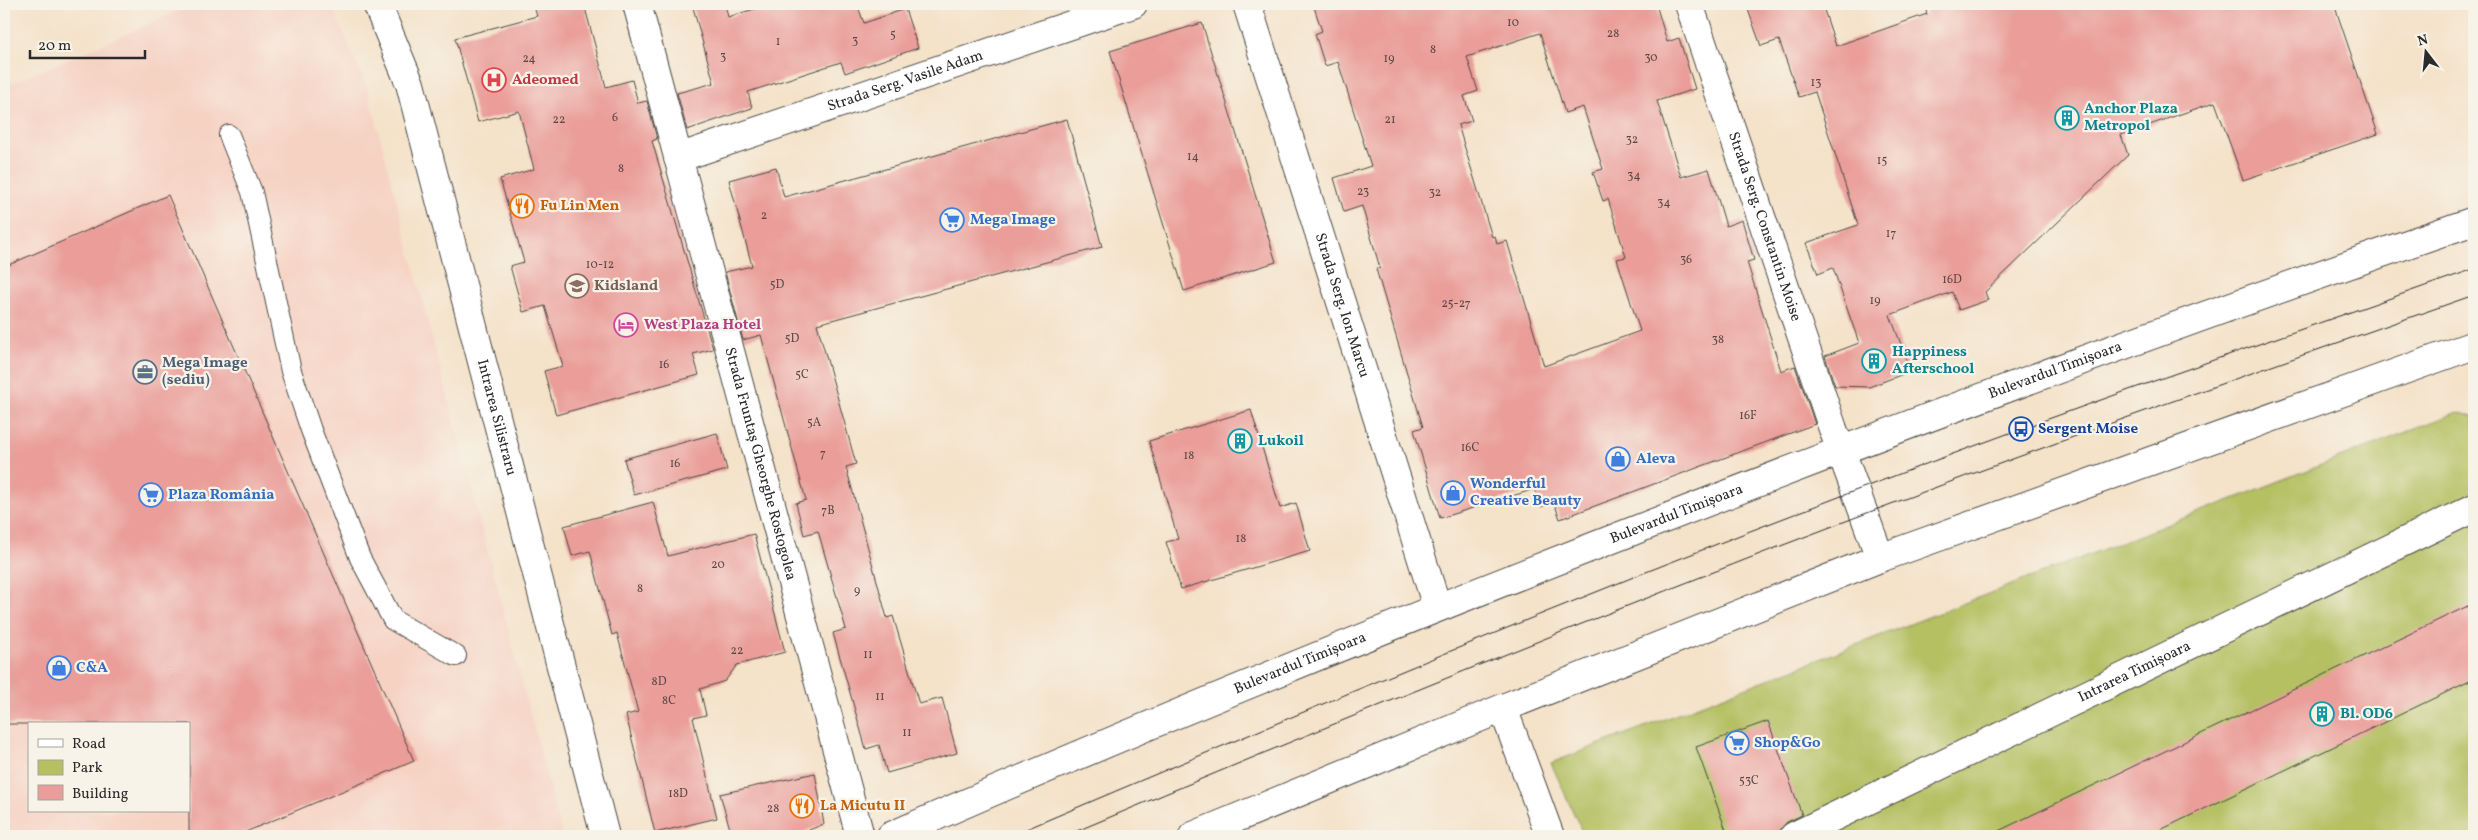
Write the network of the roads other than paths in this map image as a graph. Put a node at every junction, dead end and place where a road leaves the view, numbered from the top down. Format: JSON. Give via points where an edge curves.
{"nodes":[{"id":1,"x":377,"y":4,"type":"edge"},
{"id":2,"x":637,"y":4,"type":"edge"},
{"id":3,"x":1133,"y":4,"type":"edge"},
{"id":4,"x":1247,"y":4,"type":"edge"},
{"id":5,"x":1689,"y":4,"type":"edge"},
{"id":6,"x":229,"y":136,"type":"dead end"},
{"id":7,"x":678,"y":158,"type":"junction"},
{"id":8,"x":2473,"y":226,"type":"edge"},
{"id":9,"x":2474,"y":345,"type":"edge"},
{"id":10,"x":1841,"y":450,"type":"junction"},
{"id":11,"x":2474,"y":508,"type":"edge"},
{"id":12,"x":1880,"y":558,"type":"junction"},
{"id":13,"x":1437,"y":608,"type":"junction"},
{"id":14,"x":456,"y":656,"type":"dead end"},
{"id":15,"x":1503,"y":708,"type":"junction"},
{"id":16,"x":605,"y":836,"type":"edge"},
{"id":17,"x":860,"y":836,"type":"edge"},
{"id":18,"x":891,"y":836,"type":"edge"},
{"id":19,"x":1193,"y":836,"type":"edge"},
{"id":20,"x":1550,"y":836,"type":"edge"},
{"id":21,"x":1794,"y":836,"type":"edge"}],
"edges":[{"from":1,"to":16,"type":"street","name":"Intrarea Silistraru","via":[[410,84]]},
{"from":2,"to":7,"type":"street","name":"Strada Fruntaș Gheorghe Rostogolea"},
{"from":3,"to":7,"type":"street","name":"Strada Serg. Vasile Adam"},
{"from":4,"to":13,"type":"street","name":"Strada Serg. Ion Marcu"},
{"from":5,"to":10,"type":"street","name":"Strada Serg. Constantin Moise"},
{"from":6,"to":14,"type":"lane","via":[[252,192],[291,371],[360,558],[393,620]]},
{"from":7,"to":17,"type":"street","name":"Strada Fruntaș Gheorghe Rostogolea"},
{"from":8,"to":10,"type":"street","name":"Bulevardul Timișoara","via":[[2327,272]]},
{"from":9,"to":12,"type":"street"},
{"from":10,"to":12,"type":"street","name":"Strada Serg. Constantin Moise"},
{"from":10,"to":13,"type":"street","name":"Bulevardul Timișoara"},
{"from":11,"to":21,"type":"street","name":"Intrarea Timișoara"},
{"from":12,"to":15,"type":"street"},
{"from":13,"to":18,"type":"street","name":"Bulevardul Timișoara","via":[[1184,710]]},
{"from":15,"to":19,"type":"street"},
{"from":15,"to":20,"type":"street"}]}
